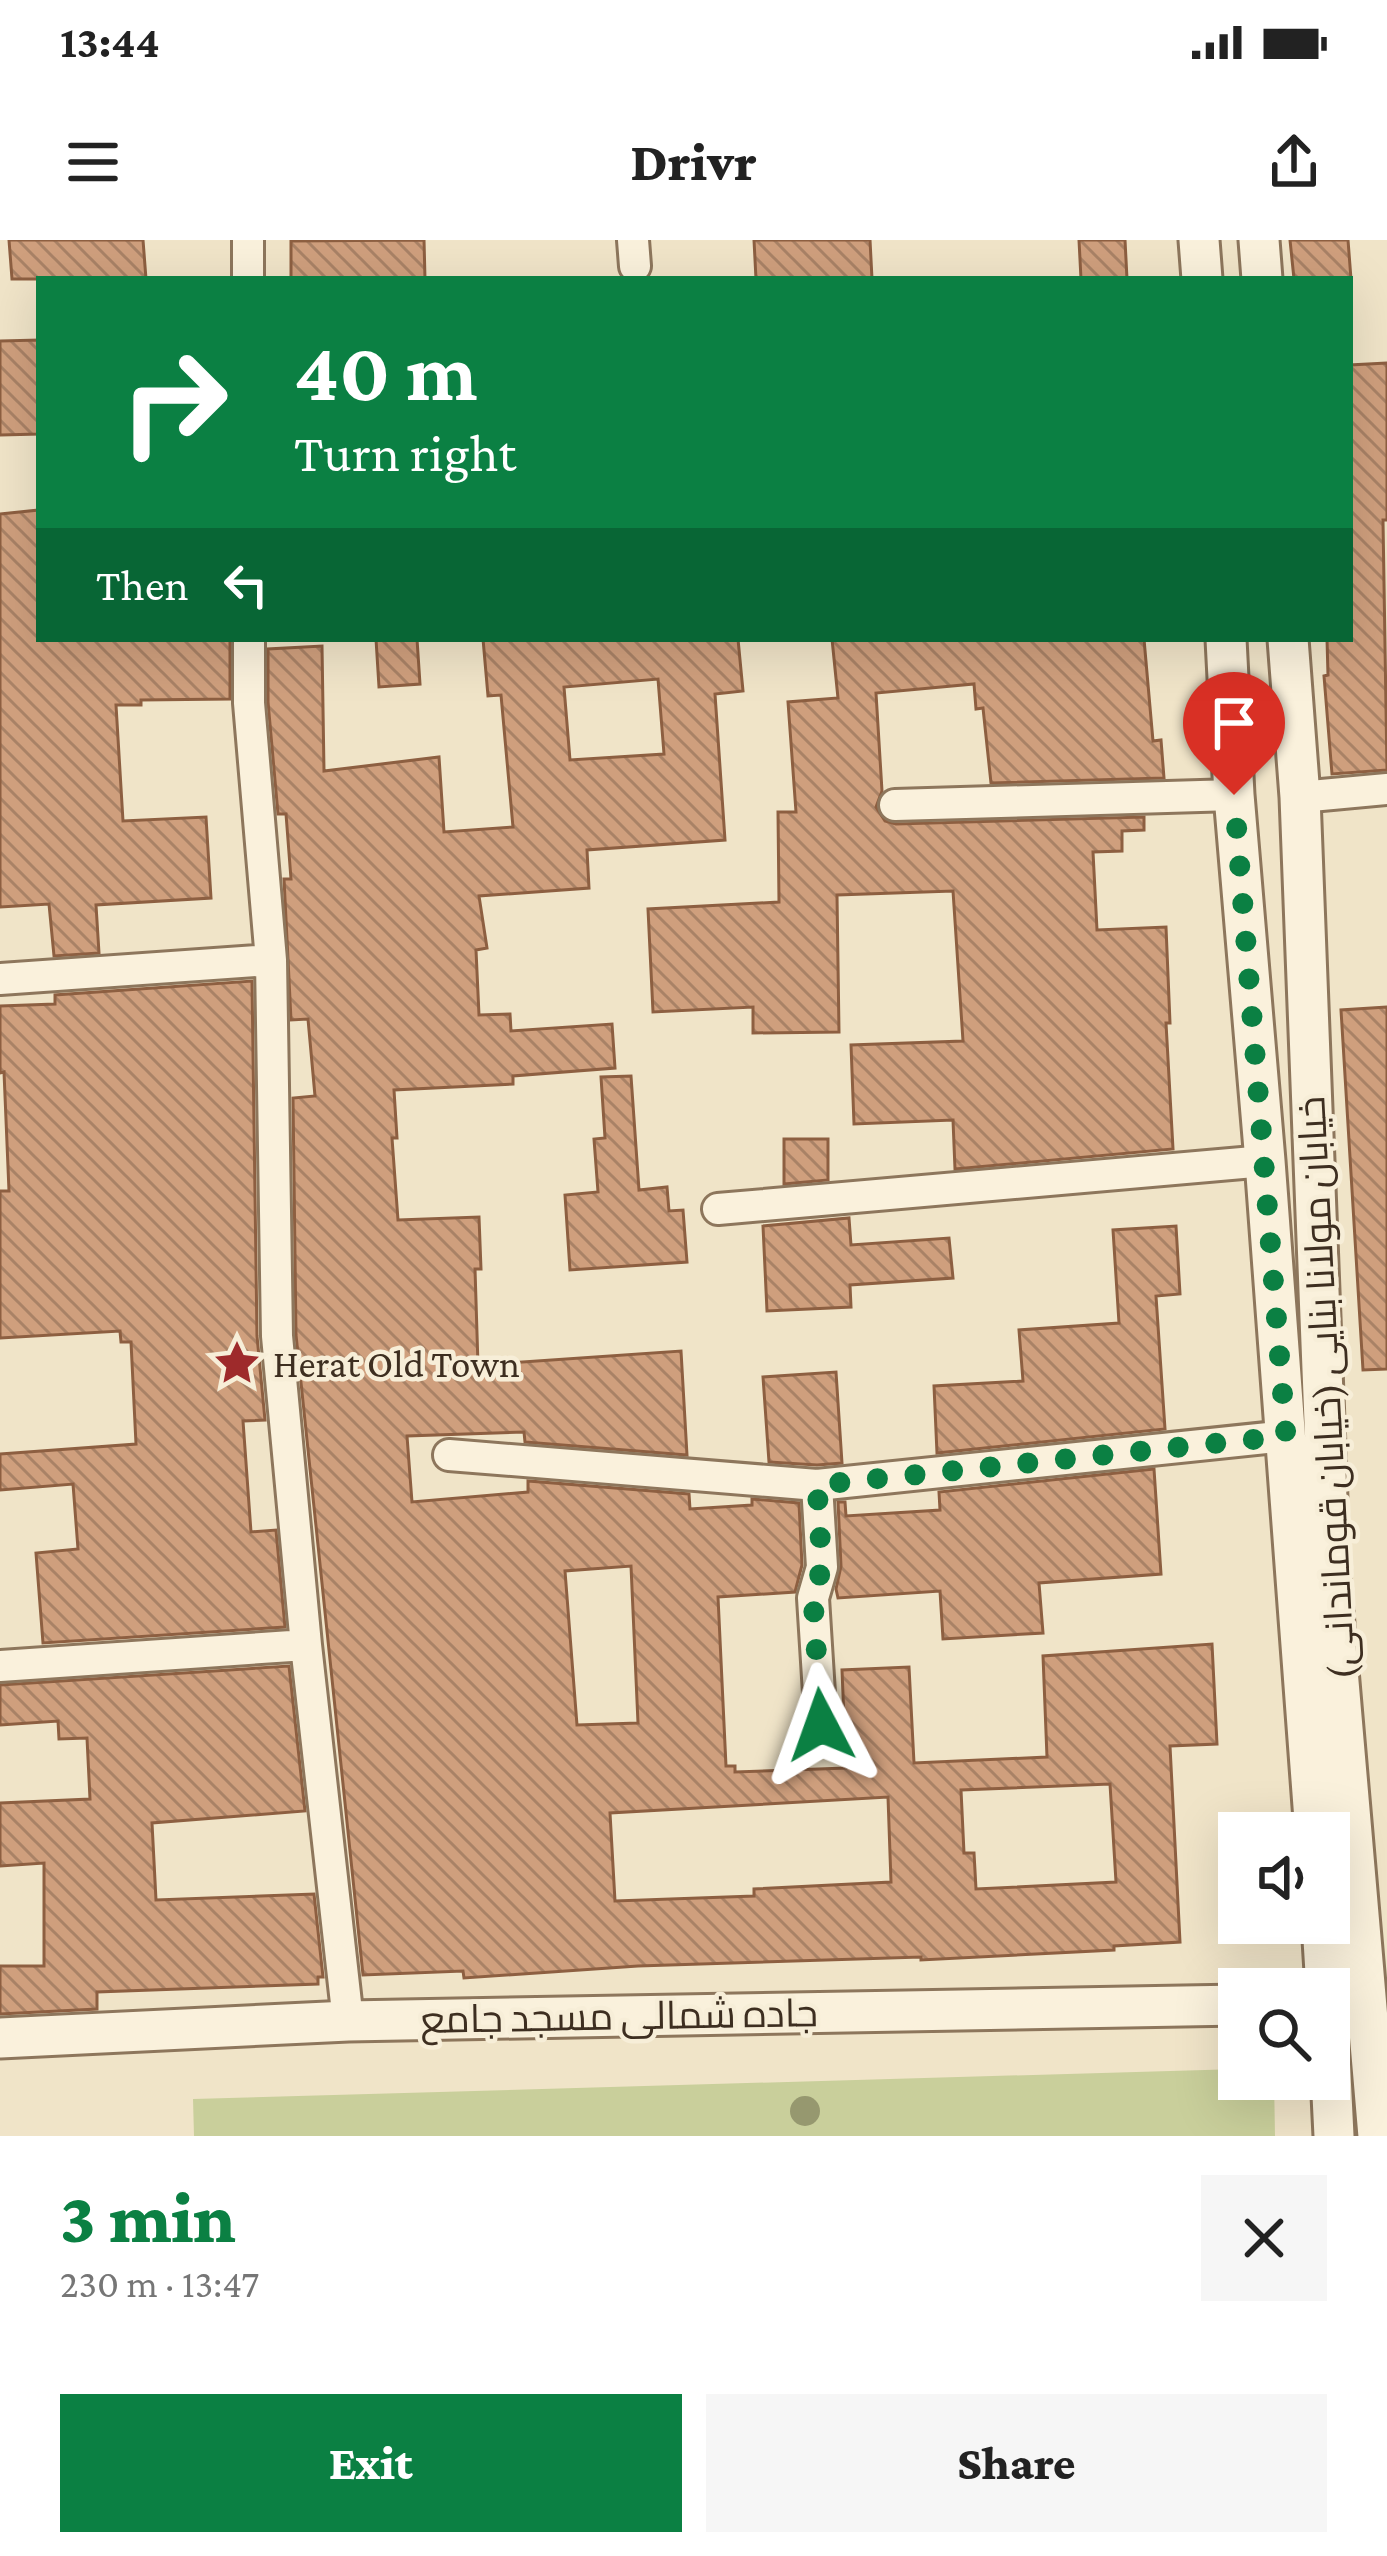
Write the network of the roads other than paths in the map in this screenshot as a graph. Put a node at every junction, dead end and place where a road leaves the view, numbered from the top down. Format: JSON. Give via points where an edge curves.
{"nodes":[{"id":1,"x":248,"y":240,"type":"edge"},
{"id":2,"x":1199,"y":240,"type":"edge"},
{"id":3,"x":1259,"y":240,"type":"edge"},
{"id":4,"x":248,"y":276,"type":"edge"},
{"id":5,"x":1202,"y":276,"type":"edge"},
{"id":6,"x":1262,"y":276,"type":"edge"},
{"id":7,"x":249,"y":642,"type":"edge"},
{"id":8,"x":1226,"y":642,"type":"edge"},
{"id":9,"x":1288,"y":642,"type":"edge"},
{"id":10,"x":1387,"y":789,"type":"edge"},
{"id":11,"x":1234,"y":795,"type":"junction"},
{"id":12,"x":1300,"y":797,"type":"junction"},
{"id":13,"x":895,"y":805,"type":"dead end"},
{"id":14,"x":271,"y":960,"type":"junction"},
{"id":15,"x":0,"y":979,"type":"edge"},
{"id":16,"x":1265,"y":1161,"type":"junction"},
{"id":17,"x":718,"y":1209,"type":"dead end"},
{"id":18,"x":1286,"y":1436,"type":"junction"},
{"id":19,"x":448,"y":1455,"type":"dead end"},
{"id":20,"x":817,"y":1485,"type":"junction"},
{"id":21,"x":306,"y":1645,"type":"junction"},
{"id":22,"x":0,"y":1666,"type":"edge"},
{"id":23,"x":821,"y":1725,"type":"dead end"},
{"id":24,"x":1313,"y":1812,"type":"edge"},
{"id":25,"x":1346,"y":1968,"type":"edge"},
{"id":26,"x":1218,"y":2006,"type":"edge"},
{"id":27,"x":1350,"y":2014,"type":"edge"},
{"id":28,"x":348,"y":2020,"type":"junction"},
{"id":29,"x":0,"y":2038,"type":"edge"},
{"id":30,"x":1332,"y":2100,"type":"edge"},
{"id":31,"x":1334,"y":2136,"type":"edge"},
{"id":32,"x":1378,"y":2136,"type":"edge"}],
"edges":[{"from":1,"to":4,"type":"street"},
{"from":2,"to":5,"type":"street"},
{"from":3,"to":6,"type":"street"},
{"from":7,"to":14,"type":"street"},
{"from":8,"to":11,"type":"street","name":"خیابان مولانا بنایی (خیابان قوماندانی)"},
{"from":9,"to":12,"type":"street","name":"خیابان مولانا بنایی (خیابان قوماندانی)"},
{"from":10,"to":12,"type":"street"},
{"from":11,"to":13,"type":"street"},
{"from":11,"to":16,"type":"street","name":"خیابان مولانا بنایی (خیابان قوماندانی)"},
{"from":12,"to":25,"type":"street","name":"خیابان مولانا بنایی (خیابان قوماندانی)"},
{"from":14,"to":15,"type":"street"},
{"from":14,"to":21,"type":"street","via":[[278,1336]]},
{"from":16,"to":17,"type":"street"},
{"from":16,"to":18,"type":"street","name":"خیابان مولانا بنایی (خیابان قوماندانی)"},
{"from":18,"to":20,"type":"street"},
{"from":18,"to":24,"type":"street","name":"خیابان مولانا بنایی (خیابان قوماندانی)"},
{"from":19,"to":20,"type":"street"},
{"from":20,"to":23,"type":"street"},
{"from":21,"to":22,"type":"street"},
{"from":21,"to":28,"type":"street"},
{"from":26,"to":28,"type":"street","name":"جاده شمالی مسجد جامع"},
{"from":27,"to":32,"type":"street","name":"خیابان مولانا بنایی (خیابان قوماندانی)"},
{"from":28,"to":29,"type":"street","name":"جاده شمالی مسجد جامع"},
{"from":30,"to":31,"type":"street"}]}
